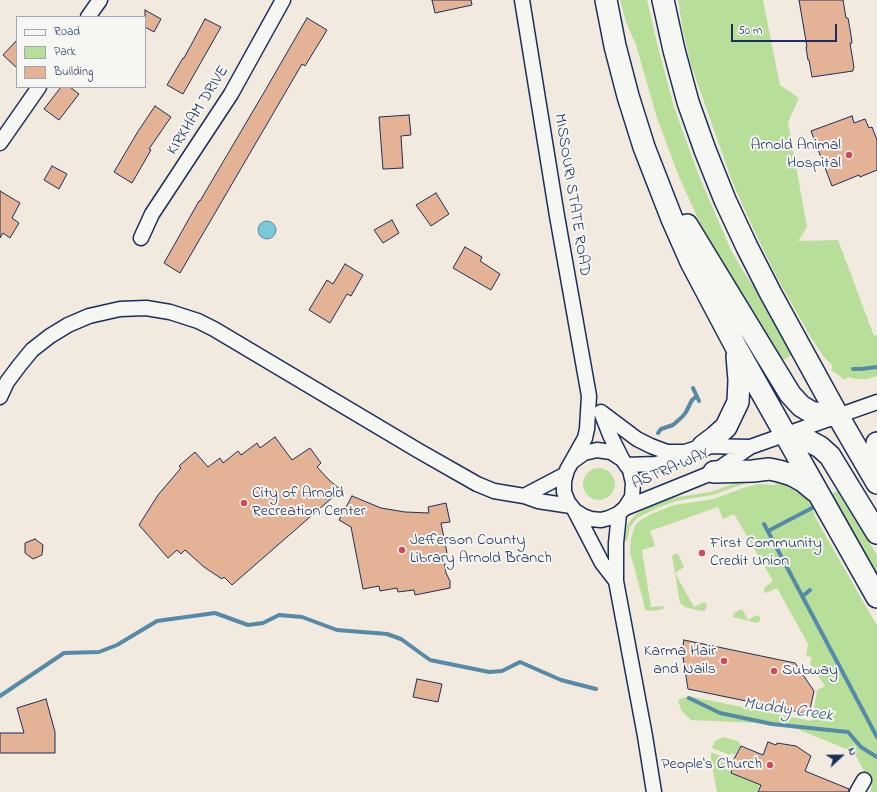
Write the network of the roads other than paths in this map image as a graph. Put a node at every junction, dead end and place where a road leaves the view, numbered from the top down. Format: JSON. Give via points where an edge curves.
{"nodes":[{"id":1,"x":100,"y":0,"type":"edge"},
{"id":2,"x":283,"y":0,"type":"edge"},
{"id":3,"x":522,"y":0,"type":"edge"},
{"id":4,"x":606,"y":0,"type":"edge"},
{"id":5,"x":663,"y":0,"type":"edge"},
{"id":6,"x":89,"y":16,"type":"edge"},
{"id":7,"x":38,"y":88,"type":"edge"},
{"id":8,"x":0,"y":143,"type":"edge"},
{"id":9,"x":653,"y":171,"type":"junction"},
{"id":10,"x":141,"y":238,"type":"dead end"},
{"id":11,"x":736,"y":347,"type":"junction"},
{"id":12,"x":589,"y":396,"type":"junction"},
{"id":13,"x":0,"y":397,"type":"edge"},
{"id":14,"x":877,"y":402,"type":"edge"},
{"id":15,"x":601,"y":412,"type":"junction"},
{"id":16,"x":838,"y":416,"type":"junction"},
{"id":17,"x":785,"y":435,"type":"junction"},
{"id":18,"x":877,"y":443,"type":"edge"},
{"id":19,"x":750,"y":447,"type":"junction"},
{"id":20,"x":694,"y":449,"type":"junction"},
{"id":21,"x":877,"y":458,"type":"edge"},
{"id":22,"x":573,"y":461,"type":"junction"},
{"id":23,"x":624,"y":462,"type":"junction"},
{"id":24,"x":714,"y":472,"type":"junction"},
{"id":25,"x":566,"y":474,"type":"junction"},
{"id":26,"x":877,"y":483,"type":"edge"},
{"id":27,"x":818,"y":493,"type":"junction"},
{"id":28,"x":524,"y":496,"type":"junction"},
{"id":29,"x":573,"y":509,"type":"junction"},
{"id":30,"x":622,"y":511,"type":"junction"},
{"id":31,"x":877,"y":533,"type":"edge"},
{"id":32,"x":616,"y":581,"type":"junction"},
{"id":33,"x":877,"y":597,"type":"edge"},
{"id":34,"x":864,"y":780,"type":"dead end"},
{"id":35,"x":654,"y":792,"type":"edge"},
{"id":36,"x":857,"y":792,"type":"edge"}],
"edges":[{"from":1,"to":6,"type":"street"},
{"from":2,"to":10,"type":"street","name":"KIRKHAM DRIVE","via":[[231,94],[156,208]]},
{"from":3,"to":12,"type":"street","name":"MISSOURI STATE ROAD"},
{"from":4,"to":9,"type":"highway","via":[[628,96]]},
{"from":5,"to":16,"type":"highway","via":[[688,102],[725,200],[771,294]]},
{"from":7,"to":8,"type":"street"},
{"from":9,"to":11,"type":"highway","via":[[691,262]]},
{"from":9,"to":16,"type":"highway","via":[[790,394],[801,406],[812,412]]},
{"from":11,"to":17,"type":"highway"},
{"from":11,"to":20,"type":"highway","via":[[740,380],[738,402],[726,427],[715,437]]},
{"from":12,"to":15,"type":"street","name":"MISSOURI STATE ROAD"},
{"from":12,"to":22,"type":"street","name":"MISSOURI STATE ROAD","via":[[585,438]]},
{"from":13,"to":28,"type":"street","via":[[7,382],[32,350],[68,325],[89,316],[120,309],[146,308],[170,312],[214,329],[477,484],[494,491]]},
{"from":14,"to":16,"type":"street","name":"ASTRA WAY"},
{"from":15,"to":20,"type":"street","via":[[650,446],[667,452]]},
{"from":15,"to":23,"type":"street","name":"MISSOURI STATE ROAD"},
{"from":16,"to":17,"type":"street","name":"ASTRA WAY"},
{"from":16,"to":26,"type":"highway"},
{"from":17,"to":19,"type":"street","name":"ASTRA WAY"},
{"from":17,"to":27,"type":"highway"},
{"from":17,"to":31,"type":"highway","via":[[820,446],[830,456]]},
{"from":18,"to":21,"type":"highway"},
{"from":19,"to":20,"type":"street","name":"ASTRA WAY"},
{"from":19,"to":24,"type":"street","name":"ASTRA WAY"},
{"from":20,"to":23,"type":"street","name":"ASTRA WAY","via":[[656,464]]},
{"from":22,"to":23,"type":"street","via":[[584,453],[597,450],[611,452]]},
{"from":22,"to":25,"type":"street"},
{"from":23,"to":30,"type":"street","via":[[630,470],[633,483],[632,497]]},
{"from":24,"to":27,"type":"highway","via":[[779,470],[803,481]]},
{"from":24,"to":30,"type":"street","name":"ASTRA WAY","via":[[656,494]]},
{"from":25,"to":28,"type":"street"},
{"from":25,"to":29,"type":"street","via":[[564,492]]},
{"from":27,"to":33,"type":"highway"},
{"from":28,"to":29,"type":"street"},
{"from":29,"to":30,"type":"street","via":[[583,516],[601,520]]},
{"from":29,"to":32,"type":"street","via":[[602,563]]},
{"from":30,"to":32,"type":"street","via":[[616,542]]},
{"from":32,"to":35,"type":"street"},
{"from":34,"to":36,"type":"street"}]}
